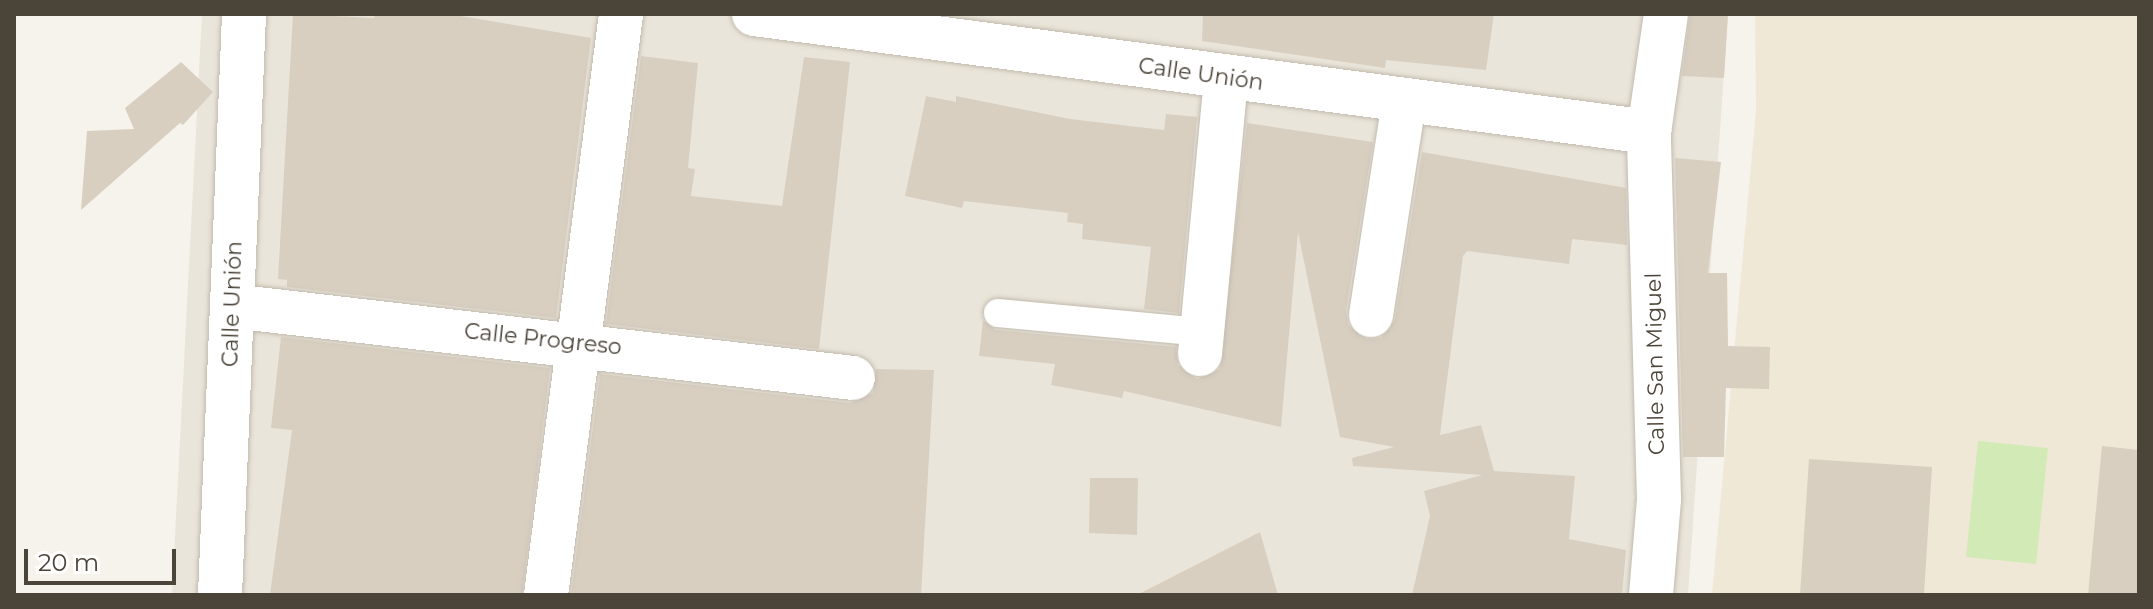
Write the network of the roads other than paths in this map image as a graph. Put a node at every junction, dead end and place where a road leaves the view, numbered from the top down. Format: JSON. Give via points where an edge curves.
{"nodes":[{"id":1,"x":244,"y":14,"type":"edge"},
{"id":2,"x":621,"y":14,"type":"edge"},
{"id":3,"x":754,"y":14,"type":"edge"},
{"id":4,"x":1666,"y":14,"type":"edge"},
{"id":5,"x":1226,"y":78,"type":"junction"},
{"id":6,"x":1404,"y":103,"type":"junction"},
{"id":7,"x":1649,"y":132,"type":"junction"},
{"id":8,"x":232,"y":306,"type":"junction"},
{"id":9,"x":998,"y":313,"type":"dead end"},
{"id":10,"x":1371,"y":315,"type":"dead end"},
{"id":11,"x":577,"y":342,"type":"junction"},
{"id":12,"x":1202,"y":343,"type":"joint"},
{"id":13,"x":853,"y":378,"type":"dead end"},
{"id":14,"x":220,"y":595,"type":"edge"},
{"id":15,"x":546,"y":595,"type":"edge"},
{"id":16,"x":1651,"y":595,"type":"edge"}],
"edges":[{"from":1,"to":8,"type":"street","name":"Calle Unión"},
{"from":2,"to":11,"type":"street"},
{"from":3,"to":5,"type":"street","name":"Calle Unión"},
{"from":4,"to":7,"type":"street","name":"Calle San Miguel"},
{"from":5,"to":6,"type":"street","name":"Calle Unión"},
{"from":5,"to":12,"type":"street"},
{"from":6,"to":7,"type":"street","name":"Calle Unión"},
{"from":6,"to":10,"type":"street"},
{"from":7,"to":16,"type":"street","name":"Calle San Miguel","via":[[1659,499]]},
{"from":8,"to":11,"type":"street","name":"Calle Progreso"},
{"from":8,"to":14,"type":"street","name":"Calle Unión"},
{"from":9,"to":12,"type":"lane"},
{"from":11,"to":13,"type":"street","name":"Calle Progreso"},
{"from":11,"to":15,"type":"street"}]}
